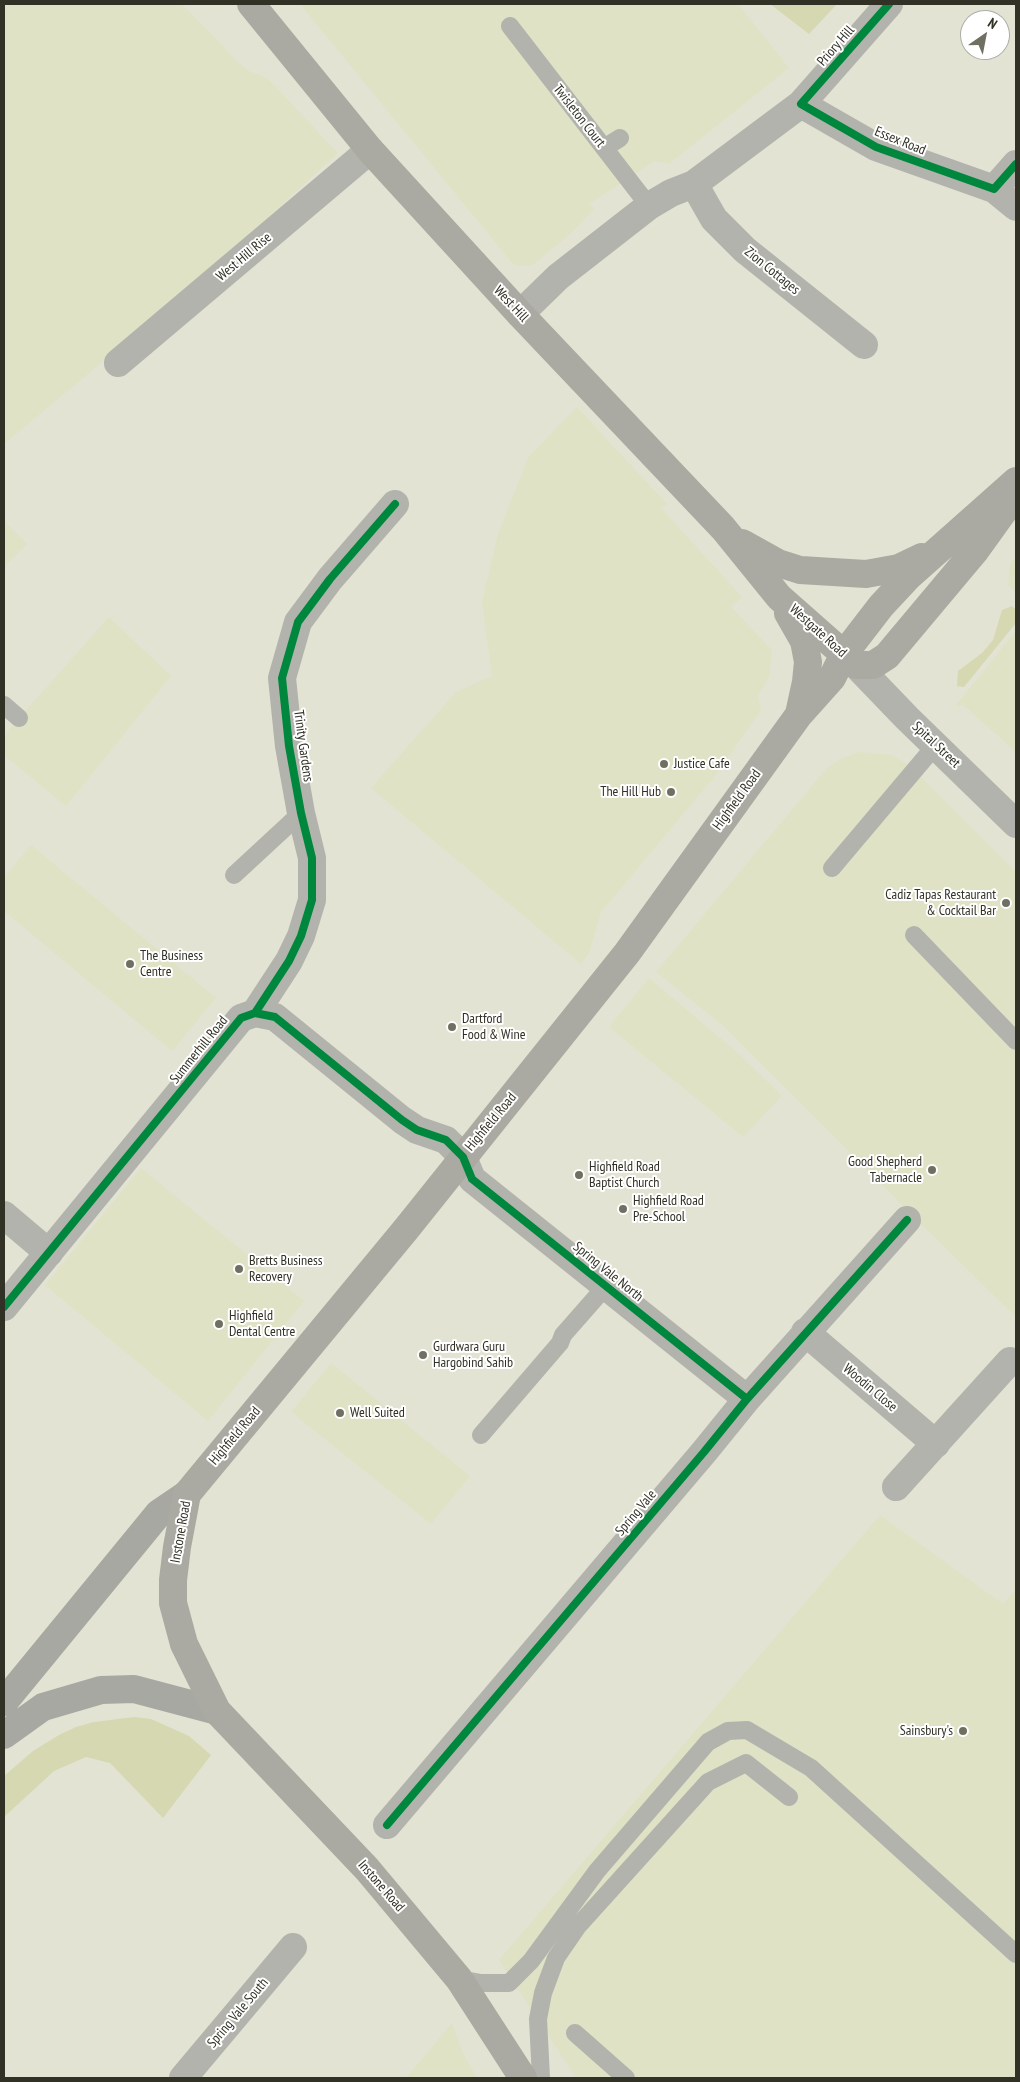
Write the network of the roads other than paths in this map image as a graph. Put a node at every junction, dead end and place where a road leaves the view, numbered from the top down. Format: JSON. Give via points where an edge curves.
{"nodes":[{"id":1,"x":251,"y":4,"type":"edge"},
{"id":2,"x":889,"y":4,"type":"edge"},
{"id":3,"x":510,"y":26,"type":"dead end"},
{"id":4,"x":801,"y":104,"type":"junction"},
{"id":5,"x":620,"y":138,"type":"dead end"},
{"id":6,"x":604,"y":148,"type":"junction"},
{"id":7,"x":370,"y":150,"type":"junction"},
{"id":8,"x":1016,"y":164,"type":"edge"},
{"id":9,"x":694,"y":184,"type":"junction"},
{"id":10,"x":994,"y":189,"type":"junction"},
{"id":11,"x":649,"y":206,"type":"junction"},
{"id":12,"x":1016,"y":207,"type":"edge"},
{"id":13,"x":520,"y":314,"type":"junction"},
{"id":14,"x":864,"y":345,"type":"dead end"},
{"id":15,"x":118,"y":363,"type":"dead end"},
{"id":16,"x":1016,"y":481,"type":"edge"},
{"id":17,"x":1016,"y":494,"type":"edge"},
{"id":18,"x":395,"y":504,"type":"dead end"},
{"id":19,"x":723,"y":528,"type":"junction"},
{"id":20,"x":939,"y":548,"type":"junction"},
{"id":21,"x":779,"y":597,"type":"junction"},
{"id":22,"x":850,"y":660,"type":"junction"},
{"id":23,"x":4,"y":704,"type":"edge"},
{"id":24,"x":798,"y":716,"type":"junction"},
{"id":25,"x":19,"y":718,"type":"dead end"},
{"id":26,"x":935,"y":746,"type":"junction"},
{"id":27,"x":300,"y":813,"type":"junction"},
{"id":28,"x":1016,"y":824,"type":"edge"},
{"id":29,"x":832,"y":868,"type":"dead end"},
{"id":30,"x":234,"y":875,"type":"dead end"},
{"id":31,"x":914,"y":935,"type":"dead end"},
{"id":32,"x":256,"y":1013,"type":"junction"},
{"id":33,"x":1016,"y":1041,"type":"edge"},
{"id":34,"x":463,"y":1157,"type":"junction"},
{"id":35,"x":4,"y":1215,"type":"edge"},
{"id":36,"x":906,"y":1220,"type":"dead end"},
{"id":37,"x":49,"y":1253,"type":"junction"},
{"id":38,"x":606,"y":1286,"type":"junction"},
{"id":39,"x":4,"y":1307,"type":"edge"},
{"id":40,"x":805,"y":1332,"type":"junction"},
{"id":41,"x":1010,"y":1361,"type":"dead end"},
{"id":42,"x":747,"y":1399,"type":"junction"},
{"id":43,"x":481,"y":1435,"type":"dead end"},
{"id":44,"x":936,"y":1444,"type":"junction"},
{"id":45,"x":896,"y":1487,"type":"dead end"},
{"id":46,"x":187,"y":1494,"type":"junction"},
{"id":47,"x":4,"y":1702,"type":"edge"},
{"id":48,"x":217,"y":1711,"type":"junction"},
{"id":49,"x":4,"y":1735,"type":"edge"},
{"id":50,"x":789,"y":1797,"type":"dead end"},
{"id":51,"x":387,"y":1826,"type":"dead end"},
{"id":52,"x":293,"y":1947,"type":"dead end"},
{"id":53,"x":1016,"y":1954,"type":"edge"},
{"id":54,"x":459,"y":1979,"type":"junction"},
{"id":55,"x":575,"y":2034,"type":"dead end"},
{"id":56,"x":183,"y":2078,"type":"edge"},
{"id":57,"x":523,"y":2078,"type":"edge"},
{"id":58,"x":541,"y":2078,"type":"edge"},
{"id":59,"x":626,"y":2078,"type":"edge"}],
"edges":[{"from":1,"to":7,"type":"main road","name":"West Hill"},
{"from":2,"to":4,"type":"street","name":"Priory Hill"},
{"from":3,"to":6,"type":"lane","name":"Twisleton Court"},
{"from":4,"to":9,"type":"street","name":"Priory Hill"},
{"from":4,"to":10,"type":"street","name":"Essex Road","via":[[876,147]]},
{"from":5,"to":6,"type":"lane"},
{"from":6,"to":11,"type":"lane","name":"Twisleton Court"},
{"from":7,"to":13,"type":"main road","name":"West Hill"},
{"from":7,"to":15,"type":"street","name":"West Hill Rise"},
{"from":8,"to":10,"type":"street"},
{"from":9,"to":11,"type":"street","name":"Priory Hill"},
{"from":9,"to":14,"type":"street","name":"Zion Cottages","via":[[714,219],[745,250]]},
{"from":10,"to":12,"type":"street","name":"Essex Road"},
{"from":11,"to":13,"type":"street","name":"Priory Hill","via":[[558,277]]},
{"from":13,"to":19,"type":"main road","name":"West Hill"},
{"from":16,"to":20,"type":"main road","name":"Highfield Road"},
{"from":17,"to":22,"type":"main road","via":[[968,559],[887,656],[873,665]]},
{"from":18,"to":27,"type":"street","name":"Trinity Gardens","via":[[330,579],[298,622],[282,678]]},
{"from":19,"to":20,"type":"main road","name":"Highfield Road","via":[[747,547],[800,570],[866,574],[898,568]]},
{"from":19,"to":21,"type":"main road","name":"West Hill"},
{"from":20,"to":22,"type":"main road","name":"Highfield Road","via":[[881,606]]},
{"from":21,"to":22,"type":"main road","name":"Westgate Road"},
{"from":21,"to":24,"type":"main road","via":[[804,641],[808,662]]},
{"from":22,"to":24,"type":"main road","name":"Highfield Road"},
{"from":22,"to":26,"type":"street","name":"Spital Street"},
{"from":23,"to":25,"type":"lane"},
{"from":24,"to":34,"type":"main road","name":"Highfield Road","via":[[627,953]]},
{"from":26,"to":28,"type":"street","name":"Spital Street"},
{"from":26,"to":29,"type":"lane"},
{"from":27,"to":30,"type":"lane"},
{"from":27,"to":32,"type":"street","name":"Trinity Gardens","via":[[312,858],[312,900],[289,961]]},
{"from":31,"to":33,"type":"lane"},
{"from":32,"to":34,"type":"street","via":[[275,1017],[402,1120],[417,1130],[446,1140]]},
{"from":32,"to":37,"type":"street","name":"Summerhill Road","via":[[241,1018]]},
{"from":34,"to":38,"type":"street","name":"Spring Vale North","via":[[472,1179]]},
{"from":34,"to":46,"type":"main road","name":"Highfield Road"},
{"from":35,"to":37,"type":"street"},
{"from":36,"to":40,"type":"street","name":"Spring Vale"},
{"from":37,"to":39,"type":"street","name":"Summerhill Road"},
{"from":38,"to":42,"type":"street","name":"Spring Vale North"},
{"from":38,"to":43,"type":"lane"},
{"from":40,"to":42,"type":"street","name":"Spring Vale"},
{"from":40,"to":44,"type":"street","name":"Woodin Close"},
{"from":41,"to":44,"type":"street"},
{"from":42,"to":51,"type":"street","name":"Spring Vale"},
{"from":44,"to":45,"type":"street"},
{"from":46,"to":47,"type":"street","name":"Highfield Road","via":[[159,1513]]},
{"from":46,"to":48,"type":"main road","name":"Instone Road","via":[[172,1580],[173,1603],[184,1644]]},
{"from":48,"to":49,"type":"street","via":[[134,1688],[101,1690],[43,1706]]},
{"from":48,"to":54,"type":"main road","name":"Instone Road","via":[[367,1869]]},
{"from":50,"to":58,"type":"lane","via":[[746,1763],[708,1782],[578,1926],[556,1958],[543,1993],[538,2019]]},
{"from":52,"to":56,"type":"street","name":"Spring Vale South"},
{"from":53,"to":54,"type":"lane","via":[[811,1768],[747,1730],[728,1731],[708,1742],[597,1872],[531,1961],[509,1983]]},
{"from":54,"to":57,"type":"main road","name":"Instone Road"},
{"from":55,"to":59,"type":"lane"}]}
